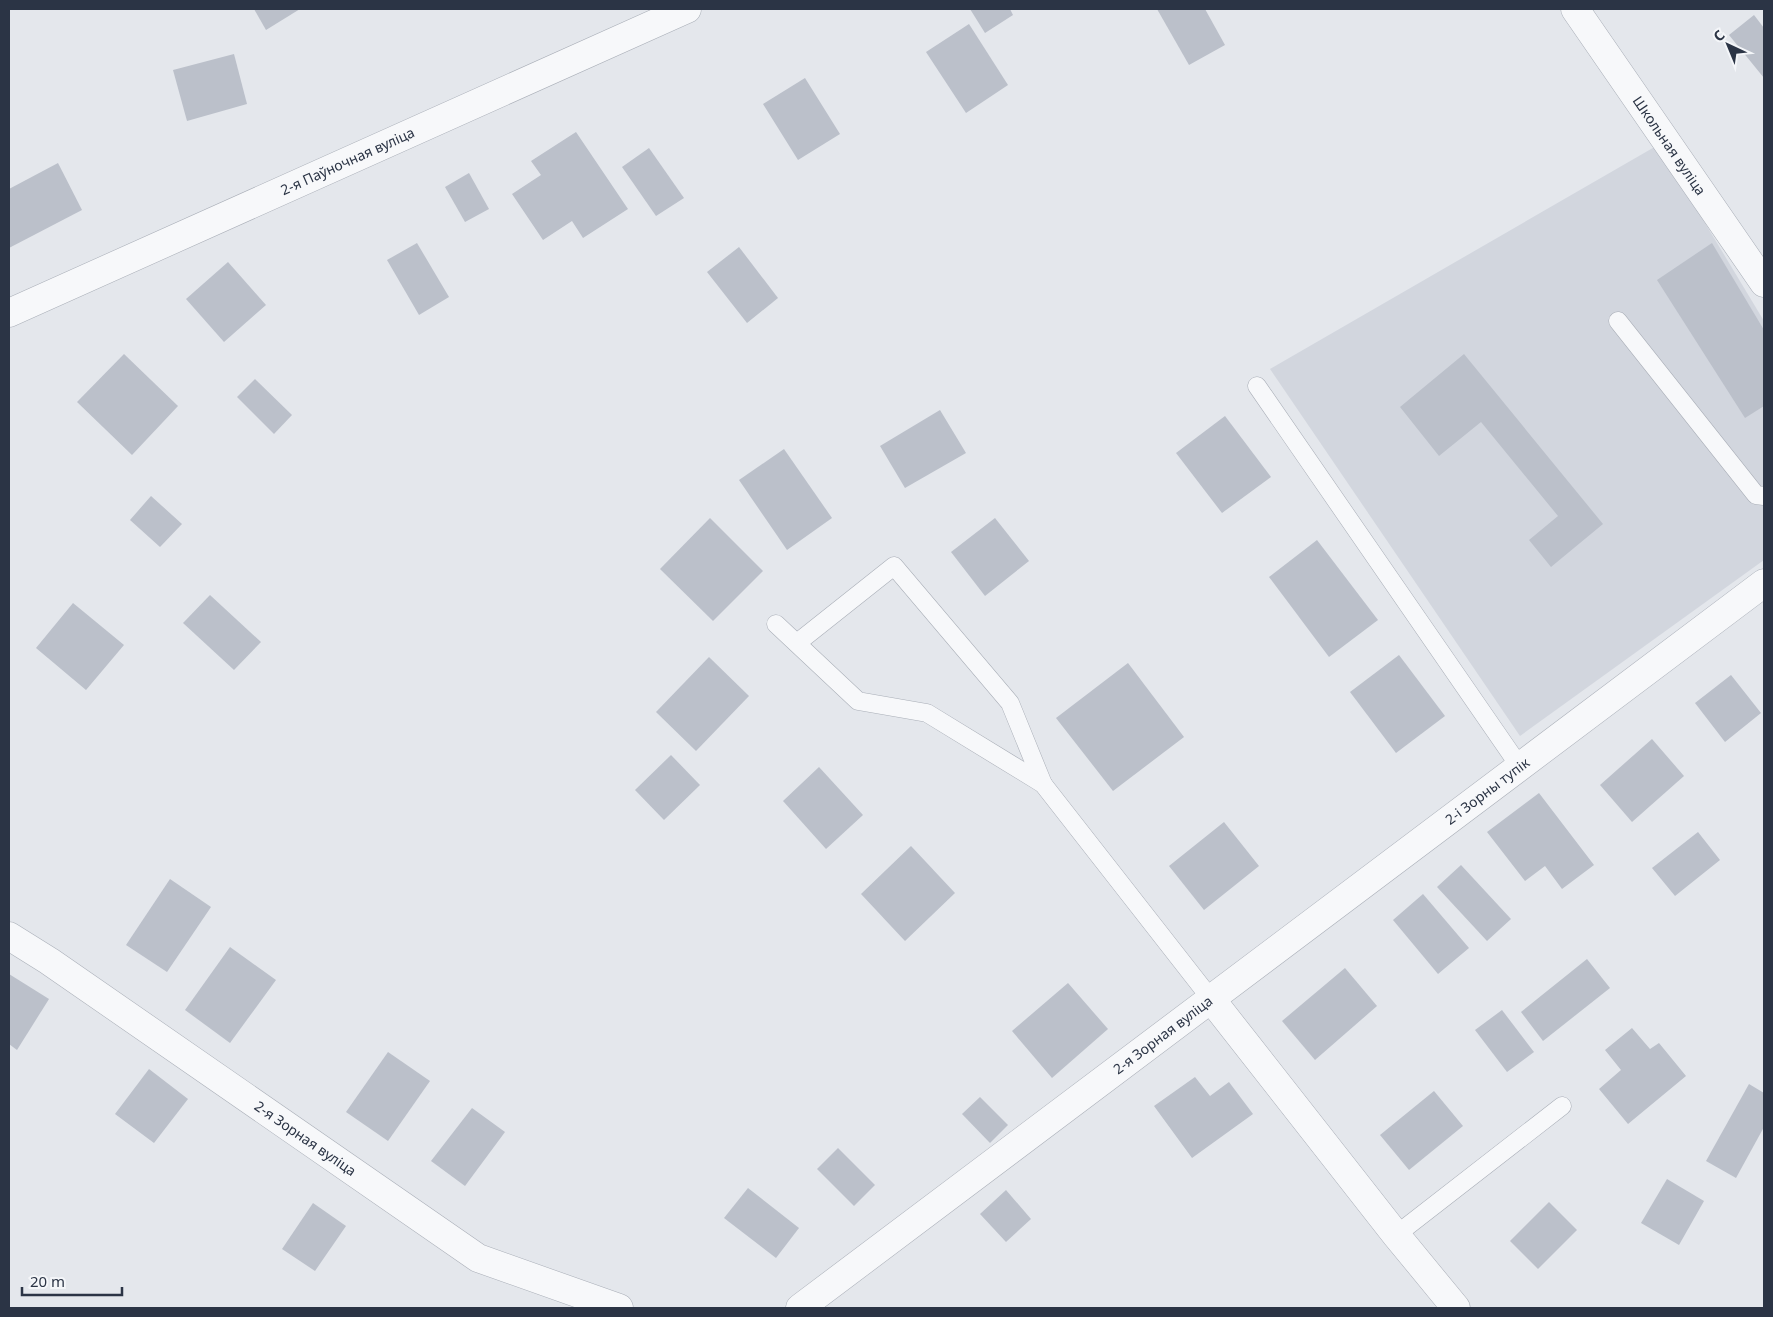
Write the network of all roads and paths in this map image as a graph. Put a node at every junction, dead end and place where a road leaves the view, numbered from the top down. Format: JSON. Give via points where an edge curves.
{"nodes":[{"id":1,"x":1575,"y":9,"type":"edge"},
{"id":2,"x":674,"y":12,"type":"edge"},
{"id":3,"x":1764,"y":283,"type":"edge"},
{"id":4,"x":9,"y":313,"type":"edge"},
{"id":5,"x":1618,"y":321,"type":"dead end"},
{"id":6,"x":1258,"y":386,"type":"dead end"},
{"id":7,"x":1764,"y":496,"type":"edge"},
{"id":8,"x":1764,"y":583,"type":"edge"},
{"id":9,"x":776,"y":624,"type":"dead end"},
{"id":10,"x":797,"y":643,"type":"junction"},
{"id":11,"x":1520,"y":767,"type":"junction"},
{"id":12,"x":1043,"y":784,"type":"junction"},
{"id":13,"x":9,"y":936,"type":"edge"},
{"id":14,"x":1210,"y":999,"type":"junction"},
{"id":15,"x":1562,"y":1106,"type":"dead end"},
{"id":16,"x":1396,"y":1235,"type":"junction"},
{"id":17,"x":619,"y":1308,"type":"edge"},
{"id":18,"x":800,"y":1308,"type":"edge"},
{"id":19,"x":1456,"y":1308,"type":"edge"}],
"edges":[{"from":1,"to":3,"type":"street","name":"Школьная вуліца"},
{"from":2,"to":4,"type":"street","name":"2-я Паўночная вуліца"},
{"from":5,"to":7,"type":"lane","via":[[1756,494]]},
{"from":6,"to":11,"type":"lane"},
{"from":8,"to":11,"type":"street","name":"2-і Зорны тупік"},
{"from":9,"to":10,"type":"lane"},
{"from":10,"to":12,"type":"lane","via":[[858,701],[927,714]]},
{"from":10,"to":12,"type":"lane","via":[[894,566],[1010,703]]},
{"from":11,"to":14,"type":"street","name":"2-і Зорны тупік"},
{"from":12,"to":14,"type":"lane"},
{"from":13,"to":17,"type":"street","name":"2-я Зорная вуліца","via":[[478,1258]]},
{"from":14,"to":16,"type":"street","name":"2-я Зорная вуліца"},
{"from":14,"to":18,"type":"street","name":"2-я Зорная вуліца"},
{"from":15,"to":16,"type":"lane"},
{"from":16,"to":19,"type":"street","name":"2-я Зорная вуліца"}]}
